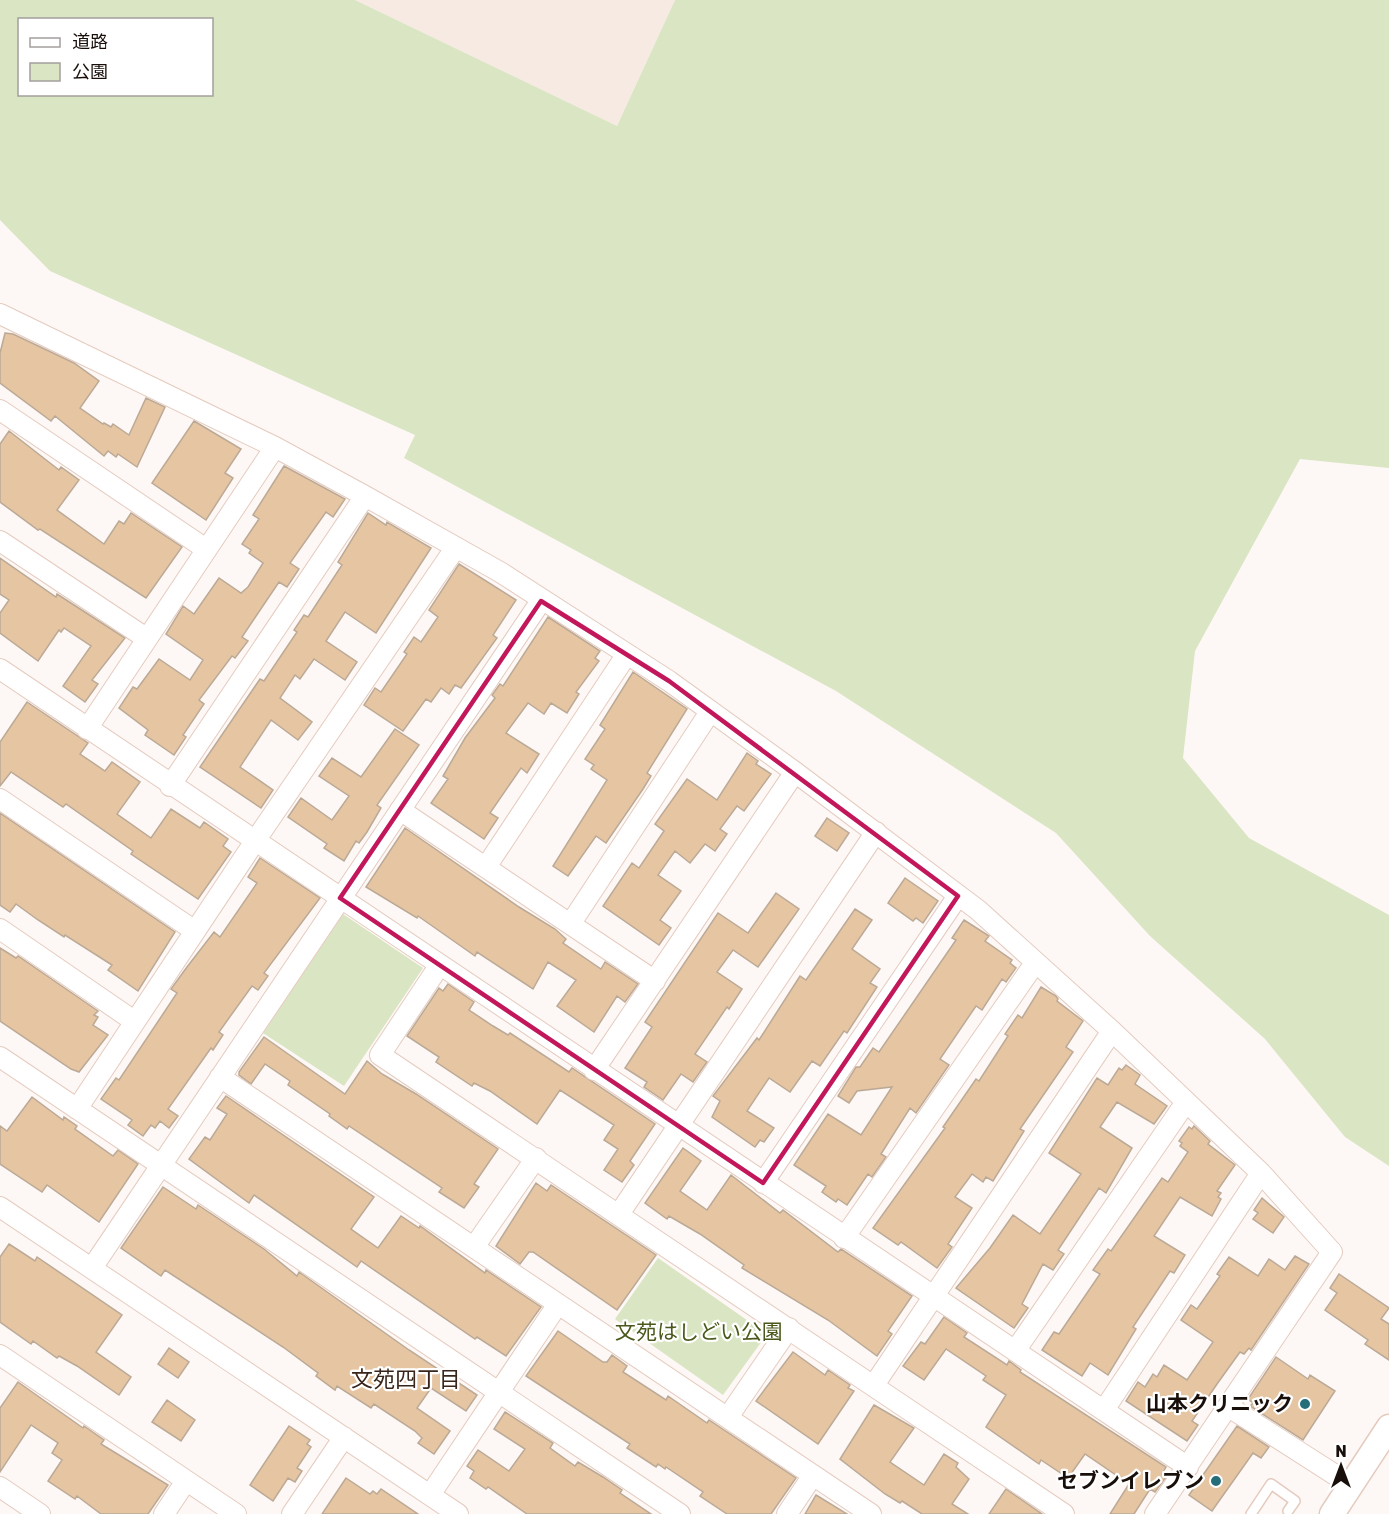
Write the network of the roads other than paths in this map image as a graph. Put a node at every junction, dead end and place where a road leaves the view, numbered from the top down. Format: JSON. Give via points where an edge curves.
{"nodes":[{"id":1,"x":0,"y":314,"type":"edge"},
{"id":2,"x":0,"y":410,"type":"edge"},
{"id":3,"x":275,"y":447,"type":"junction"},
{"id":4,"x":365,"y":496,"type":"junction"},
{"id":5,"x":0,"y":541,"type":"edge"},
{"id":6,"x":456,"y":547,"type":"junction"},
{"id":7,"x":206,"y":549,"type":"junction"},
{"id":8,"x":541,"y":600,"type":"junction"},
{"id":9,"x":146,"y":638,"type":"junction"},
{"id":10,"x":627,"y":654,"type":"junction"},
{"id":11,"x":0,"y":669,"type":"edge"},
{"id":12,"x":710,"y":712,"type":"junction"},
{"id":13,"x":87,"y":729,"type":"junction"},
{"id":14,"x":795,"y":772,"type":"junction"},
{"id":15,"x":170,"y":786,"type":"junction"},
{"id":16,"x":0,"y":799,"type":"edge"},
{"id":17,"x":400,"y":810,"type":"junction"},
{"id":18,"x":876,"y":832,"type":"junction"},
{"id":19,"x":255,"y":841,"type":"junction"},
{"id":20,"x":486,"y":867,"type":"junction"},
{"id":21,"x":958,"y":896,"type":"junction"},
{"id":22,"x":340,"y":898,"type":"junction"},
{"id":23,"x":571,"y":923,"type":"junction"},
{"id":24,"x":0,"y":929,"type":"edge"},
{"id":25,"x":195,"y":931,"type":"junction"},
{"id":26,"x":1035,"y":963,"type":"junction"},
{"id":27,"x":439,"y":966,"type":"junction"},
{"id":28,"x":655,"y":981,"type":"junction"},
{"id":29,"x":134,"y":1021,"type":"junction"},
{"id":30,"x":1112,"y":1031,"type":"junction"},
{"id":31,"x":0,"y":1057,"type":"edge"},
{"id":32,"x":594,"y":1070,"type":"junction"},
{"id":33,"x":220,"y":1077,"type":"junction"},
{"id":34,"x":1186,"y":1102,"type":"junction"},
{"id":35,"x":77,"y":1109,"type":"junction"},
{"id":36,"x":678,"y":1126,"type":"junction"},
{"id":37,"x":536,"y":1158,"type":"junction"},
{"id":38,"x":159,"y":1165,"type":"junction"},
{"id":39,"x":1261,"y":1173,"type":"junction"},
{"id":40,"x":763,"y":1183,"type":"junction"},
{"id":41,"x":2,"y":1212,"type":"edge"},
{"id":42,"x":619,"y":1214,"type":"junction"},
{"id":43,"x":844,"y":1238,"type":"junction"},
{"id":44,"x":474,"y":1247,"type":"junction"},
{"id":45,"x":92,"y":1268,"type":"junction"},
{"id":46,"x":932,"y":1296,"type":"junction"},
{"id":47,"x":558,"y":1304,"type":"junction"},
{"id":48,"x":789,"y":1328,"type":"junction"},
{"id":49,"x":1015,"y":1351,"type":"junction"},
{"id":50,"x":0,"y":1355,"type":"edge"},
{"id":51,"x":874,"y":1385,"type":"junction"},
{"id":52,"x":500,"y":1392,"type":"junction"},
{"id":53,"x":1228,"y":1407,"type":"junction"},
{"id":54,"x":1104,"y":1410,"type":"junction"},
{"id":55,"x":728,"y":1417,"type":"junction"},
{"id":56,"x":1389,"y":1426,"type":"edge"},
{"id":57,"x":344,"y":1437,"type":"junction"},
{"id":58,"x":1188,"y":1467,"type":"junction"},
{"id":59,"x":813,"y":1475,"type":"junction"},
{"id":60,"x":186,"y":1481,"type":"junction"},
{"id":61,"x":1351,"y":1485,"type":"junction"},
{"id":62,"x":0,"y":1487,"type":"edge"},
{"id":63,"x":430,"y":1495,"type":"junction"},
{"id":64,"x":1289,"y":1513,"type":"edge"},
{"id":65,"x":40,"y":1514,"type":"edge"},
{"id":66,"x":164,"y":1514,"type":"edge"},
{"id":67,"x":236,"y":1514,"type":"edge"},
{"id":68,"x":292,"y":1514,"type":"edge"},
{"id":69,"x":458,"y":1514,"type":"edge"},
{"id":70,"x":680,"y":1514,"type":"edge"},
{"id":71,"x":787,"y":1514,"type":"edge"},
{"id":72,"x":871,"y":1514,"type":"edge"},
{"id":73,"x":1064,"y":1514,"type":"edge"},
{"id":74,"x":1155,"y":1514,"type":"edge"},
{"id":75,"x":1251,"y":1514,"type":"edge"},
{"id":76,"x":1332,"y":1514,"type":"edge"}],
"edges":[{"from":1,"to":3,"type":"street"},
{"from":2,"to":7,"type":"street"},
{"from":3,"to":4,"type":"street"},
{"from":3,"to":7,"type":"street"},
{"from":4,"to":6,"type":"street"},
{"from":4,"to":15,"type":"street"},
{"from":5,"to":9,"type":"street"},
{"from":6,"to":8,"type":"street"},
{"from":6,"to":19,"type":"street"},
{"from":7,"to":9,"type":"street"},
{"from":8,"to":10,"type":"street"},
{"from":8,"to":17,"type":"street"},
{"from":9,"to":13,"type":"street"},
{"from":10,"to":12,"type":"street"},
{"from":10,"to":20,"type":"street"},
{"from":11,"to":13,"type":"street"},
{"from":12,"to":14,"type":"street"},
{"from":12,"to":23,"type":"street"},
{"from":13,"to":15,"type":"street"},
{"from":14,"to":18,"type":"street"},
{"from":14,"to":28,"type":"street"},
{"from":15,"to":19,"type":"street"},
{"from":16,"to":25,"type":"street"},
{"from":17,"to":20,"type":"street"},
{"from":17,"to":22,"type":"street"},
{"from":18,"to":21,"type":"street"},
{"from":18,"to":36,"type":"street"},
{"from":19,"to":22,"type":"street"},
{"from":19,"to":25,"type":"street"},
{"from":20,"to":23,"type":"street"},
{"from":21,"to":26,"type":"street"},
{"from":21,"to":40,"type":"street"},
{"from":22,"to":27,"type":"street"},
{"from":22,"to":33,"type":"street"},
{"from":23,"to":28,"type":"street"},
{"from":24,"to":29,"type":"street"},
{"from":25,"to":29,"type":"street"},
{"from":26,"to":30,"type":"street"},
{"from":26,"to":43,"type":"street"},
{"from":27,"to":32,"type":"street"},
{"from":27,"to":37,"type":"street","via":[[380,1055]]},
{"from":28,"to":32,"type":"street"},
{"from":29,"to":35,"type":"street"},
{"from":30,"to":34,"type":"street"},
{"from":30,"to":46,"type":"street"},
{"from":31,"to":35,"type":"street"},
{"from":32,"to":36,"type":"street"},
{"from":33,"to":38,"type":"street"},
{"from":33,"to":44,"type":"street"},
{"from":34,"to":39,"type":"street"},
{"from":34,"to":49,"type":"street"},
{"from":35,"to":38,"type":"street"},
{"from":36,"to":40,"type":"street"},
{"from":36,"to":42,"type":"street"},
{"from":37,"to":42,"type":"street"},
{"from":37,"to":44,"type":"street"},
{"from":38,"to":45,"type":"street"},
{"from":38,"to":52,"type":"street"},
{"from":39,"to":53,"type":"street","via":[[1332,1252]]},
{"from":39,"to":54,"type":"street"},
{"from":40,"to":43,"type":"street"},
{"from":41,"to":45,"type":"street"},
{"from":42,"to":48,"type":"street"},
{"from":43,"to":46,"type":"street"},
{"from":44,"to":47,"type":"street"},
{"from":45,"to":57,"type":"street"},
{"from":46,"to":49,"type":"street"},
{"from":46,"to":51,"type":"street"},
{"from":47,"to":52,"type":"street"},
{"from":47,"to":55,"type":"street"},
{"from":48,"to":51,"type":"street"},
{"from":48,"to":55,"type":"street"},
{"from":49,"to":54,"type":"street"},
{"from":50,"to":60,"type":"street"},
{"from":51,"to":73,"type":"street"},
{"from":52,"to":63,"type":"street"},
{"from":52,"to":70,"type":"street"},
{"from":53,"to":58,"type":"street"},
{"from":53,"to":61,"type":"street"},
{"from":54,"to":58,"type":"street"},
{"from":55,"to":59,"type":"street"},
{"from":56,"to":61,"type":"street"},
{"from":57,"to":63,"type":"street"},
{"from":57,"to":68,"type":"street"},
{"from":58,"to":74,"type":"street"},
{"from":59,"to":71,"type":"street"},
{"from":59,"to":72,"type":"street"},
{"from":60,"to":66,"type":"street"},
{"from":60,"to":67,"type":"street"},
{"from":61,"to":76,"type":"street"},
{"from":62,"to":65,"type":"street"},
{"from":63,"to":69,"type":"street"},
{"from":64,"to":75,"type":"lane","via":[[1295,1501],[1270,1484]]}]}
